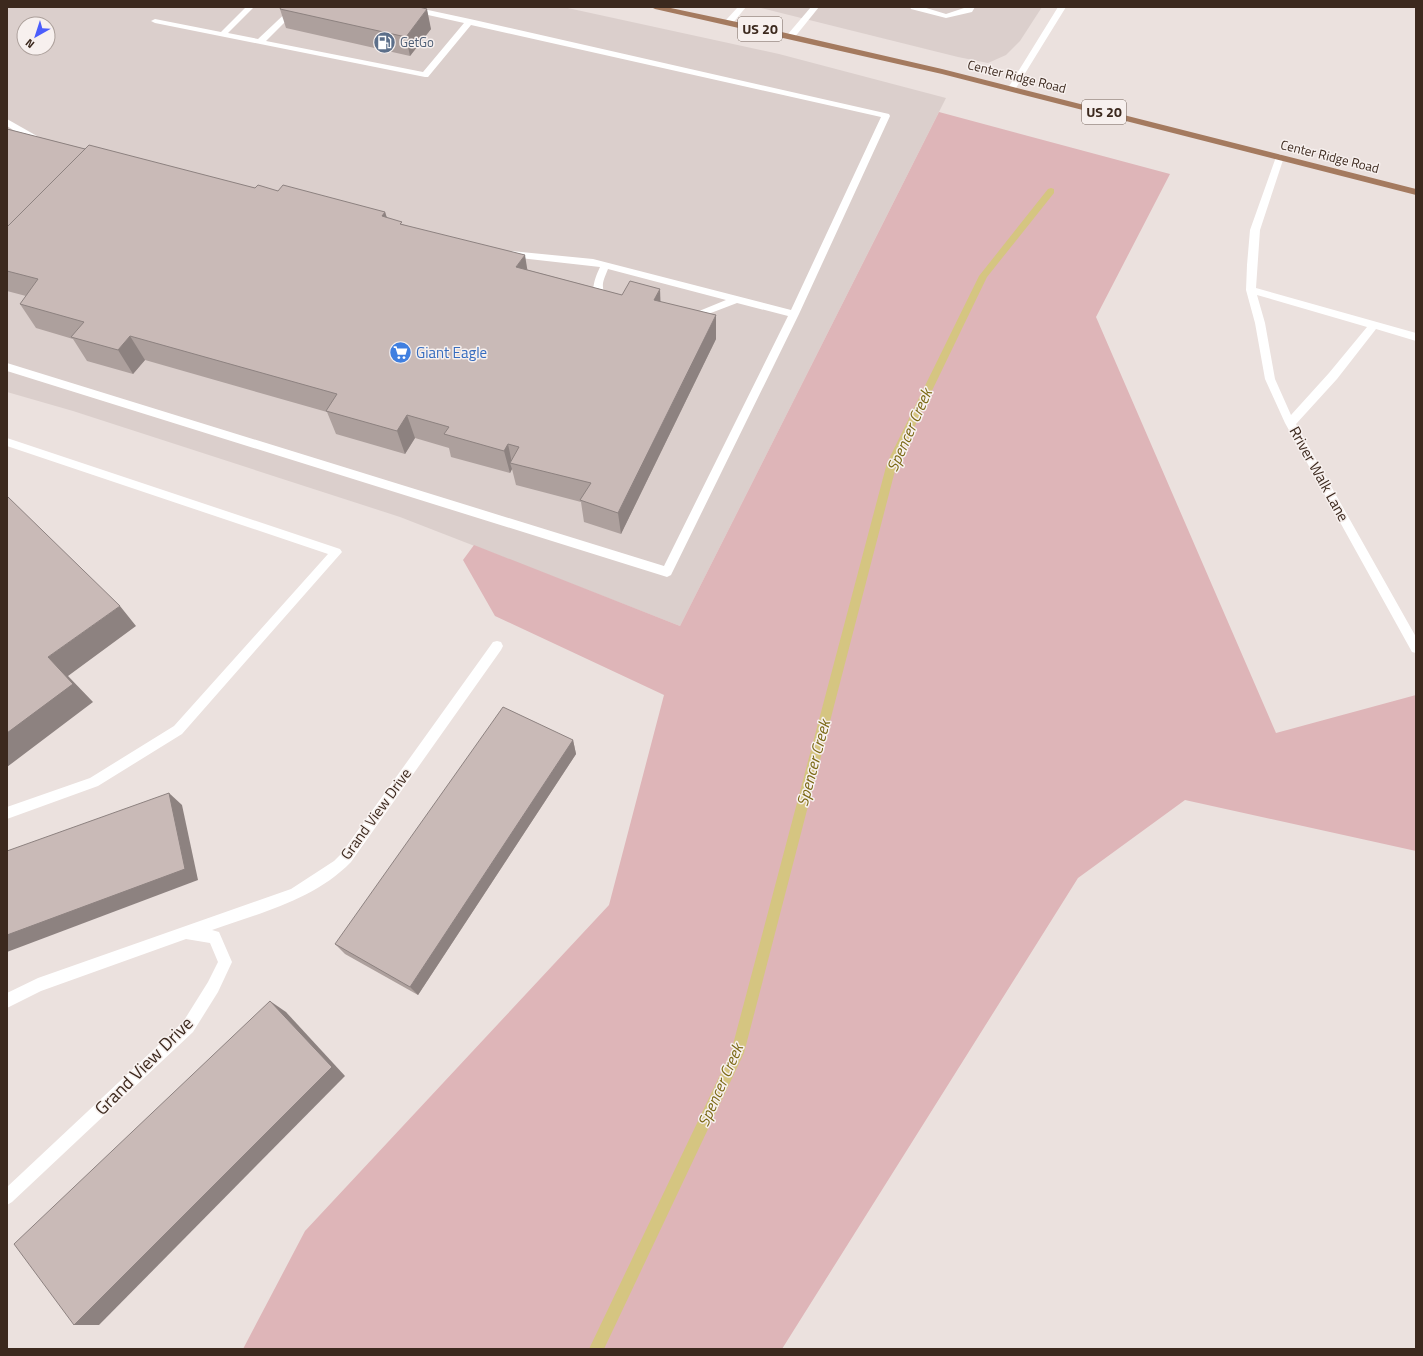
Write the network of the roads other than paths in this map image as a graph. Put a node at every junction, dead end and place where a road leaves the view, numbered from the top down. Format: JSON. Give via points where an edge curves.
{"nodes":[{"id":1,"x":250,"y":7,"type":"edge"},
{"id":2,"x":296,"y":7,"type":"edge"},
{"id":3,"x":404,"y":7,"type":"edge"},
{"id":4,"x":655,"y":7,"type":"edge"},
{"id":5,"x":742,"y":7,"type":"edge"},
{"id":6,"x":815,"y":7,"type":"edge"},
{"id":7,"x":914,"y":7,"type":"edge"},
{"id":8,"x":971,"y":7,"type":"edge"},
{"id":9,"x":1062,"y":7,"type":"edge"},
{"id":10,"x":155,"y":21,"type":"dead end"},
{"id":11,"x":470,"y":21,"type":"junction"},
{"id":12,"x":729,"y":22,"type":"junction"},
{"id":13,"x":222,"y":34,"type":"junction"},
{"id":14,"x":791,"y":36,"type":"junction"},
{"id":15,"x":260,"y":42,"type":"junction"},
{"id":16,"x":1012,"y":88,"type":"junction"},
{"id":17,"x":7,"y":122,"type":"edge"},
{"id":18,"x":53,"y":143,"type":"edge"},
{"id":19,"x":1280,"y":157,"type":"junction"},
{"id":20,"x":1416,"y":192,"type":"edge"},
{"id":21,"x":502,"y":252,"type":"edge"},
{"id":22,"x":605,"y":265,"type":"junction"},
{"id":23,"x":1251,"y":290,"type":"junction"},
{"id":24,"x":737,"y":299,"type":"junction"},
{"id":25,"x":610,"y":306,"type":"edge"},
{"id":26,"x":794,"y":314,"type":"junction"},
{"id":27,"x":680,"y":320,"type":"edge"},
{"id":28,"x":1374,"y":324,"type":"junction"},
{"id":29,"x":1416,"y":337,"type":"edge"},
{"id":30,"x":7,"y":367,"type":"edge"},
{"id":31,"x":1290,"y":423,"type":"junction"},
{"id":32,"x":7,"y":442,"type":"edge"},
{"id":33,"x":498,"y":646,"type":"dead end"},
{"id":34,"x":1416,"y":648,"type":"edge"},
{"id":35,"x":7,"y":813,"type":"edge"},
{"id":36,"x":185,"y":932,"type":"junction"},
{"id":37,"x":7,"y":1001,"type":"edge"},
{"id":38,"x":7,"y":1197,"type":"edge"}],
"edges":[{"from":1,"to":13,"type":"street"},
{"from":2,"to":15,"type":"street"},
{"from":3,"to":11,"type":"street"},
{"from":4,"to":12,"type":"main road","name":"Center Ridge Road","number":"US 20"},
{"from":5,"to":12,"type":"street"},
{"from":6,"to":14,"type":"street"},
{"from":7,"to":8,"type":"street","via":[[946,16],[969,10]]},
{"from":9,"to":16,"type":"street"},
{"from":10,"to":13,"type":"street"},
{"from":11,"to":15,"type":"street","via":[[425,75]]},
{"from":11,"to":26,"type":"street","via":[[886,116]]},
{"from":12,"to":14,"type":"main road","name":"Center Ridge Road","number":"US 20"},
{"from":13,"to":15,"type":"street"},
{"from":14,"to":16,"type":"main road","name":"Center Ridge Road","number":"US 20"},
{"from":16,"to":19,"type":"main road","name":"Center Ridge Road","number":"US 20"},
{"from":17,"to":18,"type":"street","via":[[30,137]]},
{"from":19,"to":20,"type":"main road","name":"Center Ridge Road","number":"US 20"},
{"from":19,"to":23,"type":"street","name":"Rriver Walk Lane","via":[[1255,230]]},
{"from":21,"to":22,"type":"street","via":[[517,256]]},
{"from":22,"to":24,"type":"street"},
{"from":22,"to":25,"type":"street","via":[[597,294]]},
{"from":23,"to":28,"type":"street"},
{"from":23,"to":31,"type":"street","name":"Rriver Walk Lane","via":[[1270,379]]},
{"from":24,"to":26,"type":"street"},
{"from":24,"to":27,"type":"street"},
{"from":26,"to":30,"type":"street","via":[[667,572]]},
{"from":28,"to":29,"type":"street"},
{"from":28,"to":31,"type":"street","via":[[1333,376]]},
{"from":31,"to":34,"type":"street","name":"Rriver Walk Lane"},
{"from":32,"to":35,"type":"street","via":[[336,552],[178,730],[94,782]]},
{"from":33,"to":36,"type":"street","name":"Grand View Drive","via":[[339,865],[295,894]]},
{"from":36,"to":37,"type":"street","name":"Grand View Drive","via":[[38,985]]},
{"from":36,"to":38,"type":"street","name":"Grand View Drive","via":[[214,937],[225,962],[188,1027]]}]}
